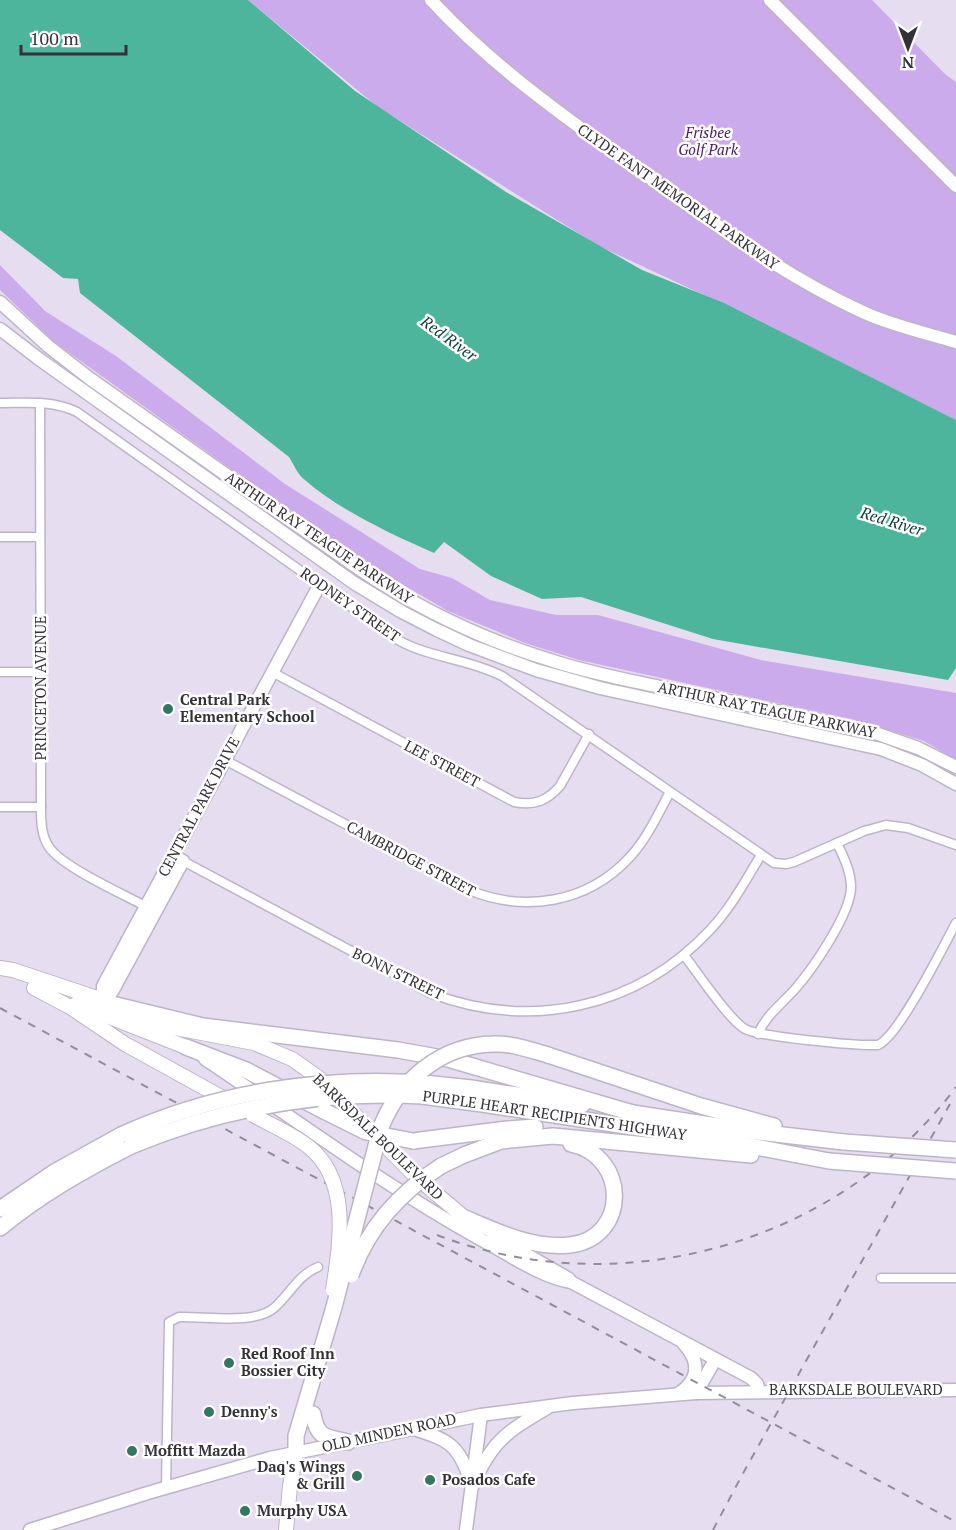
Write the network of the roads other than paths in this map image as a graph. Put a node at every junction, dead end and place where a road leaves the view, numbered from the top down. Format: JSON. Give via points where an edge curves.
{"nodes":[{"id":1,"x":431,"y":0,"type":"edge"},
{"id":2,"x":770,"y":0,"type":"edge"},
{"id":3,"x":956,"y":186,"type":"edge"},
{"id":4,"x":0,"y":302,"type":"edge"},
{"id":5,"x":0,"y":329,"type":"edge"},
{"id":6,"x":912,"y":329,"type":"junction"},
{"id":7,"x":956,"y":338,"type":"edge"},
{"id":8,"x":956,"y":342,"type":"edge"},
{"id":9,"x":0,"y":403,"type":"edge"},
{"id":10,"x":40,"y":403,"type":"junction"},
{"id":11,"x":0,"y":537,"type":"edge"},
{"id":12,"x":40,"y":537,"type":"junction"},
{"id":13,"x":320,"y":584,"type":"junction"},
{"id":14,"x":0,"y":672,"type":"edge"},
{"id":15,"x":40,"y":672,"type":"junction"},
{"id":16,"x":272,"y":672,"type":"junction"},
{"id":17,"x":589,"y":734,"type":"junction"},
{"id":18,"x":225,"y":760,"type":"junction"},
{"id":19,"x":956,"y":767,"type":"edge"},
{"id":20,"x":956,"y":784,"type":"edge"},
{"id":21,"x":670,"y":792,"type":"junction"},
{"id":22,"x":0,"y":807,"type":"edge"},
{"id":23,"x":41,"y":807,"type":"junction"},
{"id":24,"x":837,"y":843,"type":"junction"},
{"id":25,"x":956,"y":845,"type":"edge"},
{"id":26,"x":761,"y":855,"type":"junction"},
{"id":27,"x":178,"y":858,"type":"junction"},
{"id":28,"x":150,"y":909,"type":"junction"},
{"id":29,"x":956,"y":924,"type":"edge"},
{"id":30,"x":684,"y":955,"type":"junction"},
{"id":31,"x":0,"y":970,"type":"edge"},
{"id":32,"x":101,"y":1010,"type":"junction"},
{"id":33,"x":758,"y":1034,"type":"junction"},
{"id":34,"x":186,"y":1047,"type":"junction"},
{"id":35,"x":423,"y":1090,"type":"junction"},
{"id":36,"x":636,"y":1114,"type":"junction"},
{"id":37,"x":126,"y":1140,"type":"junction"},
{"id":38,"x":838,"y":1141,"type":"junction"},
{"id":39,"x":682,"y":1148,"type":"junction"},
{"id":40,"x":479,"y":1150,"type":"junction"},
{"id":41,"x":956,"y":1150,"type":"edge"},
{"id":42,"x":829,"y":1161,"type":"junction"},
{"id":43,"x":956,"y":1171,"type":"edge"},
{"id":44,"x":0,"y":1209,"type":"edge"},
{"id":45,"x":465,"y":1218,"type":"junction"},
{"id":46,"x":0,"y":1228,"type":"edge"},
{"id":47,"x":318,"y":1267,"type":"dead end"},
{"id":48,"x":881,"y":1278,"type":"dead end"},
{"id":49,"x":956,"y":1278,"type":"edge"},
{"id":50,"x":572,"y":1282,"type":"junction"},
{"id":51,"x":335,"y":1309,"type":"junction"},
{"id":52,"x":681,"y":1341,"type":"junction"},
{"id":53,"x":715,"y":1360,"type":"junction"},
{"id":54,"x":956,"y":1390,"type":"edge"},
{"id":55,"x":759,"y":1391,"type":"junction"},
{"id":56,"x":696,"y":1393,"type":"junction"},
{"id":57,"x":677,"y":1394,"type":"junction"},
{"id":58,"x":552,"y":1405,"type":"junction"},
{"id":59,"x":313,"y":1414,"type":"junction"},
{"id":60,"x":481,"y":1415,"type":"junction"},
{"id":61,"x":410,"y":1428,"type":"junction"},
{"id":62,"x":348,"y":1442,"type":"junction"},
{"id":63,"x":296,"y":1453,"type":"junction"},
{"id":64,"x":166,"y":1487,"type":"junction"},
{"id":65,"x":472,"y":1487,"type":"junction"},
{"id":66,"x":30,"y":1530,"type":"edge"},
{"id":67,"x":286,"y":1530,"type":"edge"},
{"id":68,"x":466,"y":1530,"type":"edge"}],
"edges":[{"from":1,"to":6,"type":"main road","name":"CLYDE FANT MEMORIAL PARKWAY","via":[[537,96],[762,257],[866,313]]},
{"from":2,"to":3,"type":"main road"},
{"from":4,"to":19,"type":"main road","name":"ARTHUR RAY TEAGUE PARKWAY","via":[[41,341],[89,378],[372,578],[440,617],[552,661],[878,734]]},
{"from":5,"to":20,"type":"main road","name":"ARTHUR RAY TEAGUE PARKWAY","via":[[354,583],[437,630],[506,660],[571,681],[881,749]]},
{"from":6,"to":7,"type":"main road"},
{"from":6,"to":8,"type":"main road","name":"CLYDE FANT MEMORIAL PARKWAY"},
{"from":9,"to":10,"type":"street","name":"RODNEY STREET"},
{"from":10,"to":12,"type":"street","name":"PRINCETON AVENUE"},
{"from":10,"to":13,"type":"street","name":"RODNEY STREET","via":[[64,407],[84,417]]},
{"from":11,"to":12,"type":"street"},
{"from":12,"to":15,"type":"street","name":"PRINCETON AVENUE"},
{"from":13,"to":16,"type":"main road","name":"CENTRAL PARK DRIVE"},
{"from":13,"to":17,"type":"street","name":"RODNEY STREET","via":[[403,643],[495,672]]},
{"from":14,"to":15,"type":"street"},
{"from":15,"to":23,"type":"street","name":"PRINCETON AVENUE"},
{"from":16,"to":17,"type":"street","name":"LEE STREET","via":[[514,802],[531,804],[554,793]]},
{"from":16,"to":18,"type":"main road","name":"CENTRAL PARK DRIVE"},
{"from":17,"to":21,"type":"street","name":"RODNEY STREET"},
{"from":18,"to":21,"type":"street","name":"CAMBRIDGE STREET","via":[[469,890],[497,900],[522,903],[563,898],[605,879],[640,845]]},
{"from":18,"to":27,"type":"main road","name":"CENTRAL PARK DRIVE","via":[[203,795]]},
{"from":21,"to":26,"type":"street","name":"RODNEY STREET"},
{"from":22,"to":23,"type":"street"},
{"from":23,"to":28,"type":"street","name":"PRINCETON AVENUE","via":[[43,834],[55,854],[66,864]]},
{"from":24,"to":25,"type":"street","name":"RODNEY STREET","via":[[872,828],[894,825]]},
{"from":24,"to":26,"type":"street","name":"RODNEY STREET","via":[[786,864],[774,863]]},
{"from":24,"to":33,"type":"street","via":[[851,881],[849,902],[824,949]]},
{"from":26,"to":30,"type":"street","name":"BONN STREET","via":[[728,909]]},
{"from":27,"to":28,"type":"main road","name":"CENTRAL PARK DRIVE"},
{"from":27,"to":30,"type":"street","name":"BONN STREET","via":[[411,984],[472,1006],[525,1012],[575,1007],[631,988]]},
{"from":28,"to":32,"type":"main road","name":"CENTRAL PARK DRIVE","via":[[103,986]]},
{"from":29,"to":33,"type":"street","via":[[910,1005],[883,1043]]},
{"from":30,"to":33,"type":"street","via":[[739,1024]]},
{"from":31,"to":32,"type":"main road","name":"BARKSDALE BOULEVARD","via":[[13,970]]},
{"from":31,"to":32,"type":"main road","name":"BARKSDALE BOULEVARD","via":[[70,1006]]},
{"from":32,"to":34,"type":"main road","name":"BARKSDALE BOULEVARD"},
{"from":32,"to":36,"type":"highway","via":[[448,1059]]},
{"from":32,"to":45,"type":"main road","name":"BARKSDALE BOULEVARD","via":[[254,1044],[292,1059],[319,1078],[415,1176]]},
{"from":32,"to":51,"type":"main road","bridge":true,"via":[[125,1044],[308,1146],[319,1156],[333,1179],[339,1209]]},
{"from":34,"to":39,"type":"highway","bridge":true,"via":[[246,1070],[366,1132],[384,1137],[413,1141],[546,1127]]},
{"from":34,"to":50,"type":"main road","name":"BARKSDALE BOULEVARD","via":[[434,1213],[548,1276]]},
{"from":35,"to":36,"type":"highway","name":"PURPLE HEART RECIPIENTS HIGHWAY","via":[[471,1088]]},
{"from":35,"to":37,"type":"highway","name":"PURPLE HEART RECIPIENTS HIGHWAY","bridge":true,"via":[[267,1105]]},
{"from":35,"to":42,"type":"highway","name":"PURPLE HEART RECIPIENTS HIGHWAY","via":[[482,1104]]},
{"from":36,"to":38,"type":"highway","name":"PURPLE HEART RECIPIENTS HIGHWAY"},
{"from":37,"to":44,"type":"highway","name":"PURPLE HEART RECIPIENTS HIGHWAY","via":[[56,1171]]},
{"from":37,"to":46,"type":"highway","name":"PURPLE HEART RECIPIENTS HIGHWAY"},
{"from":38,"to":41,"type":"highway","name":"PURPLE HEART RECIPIENTS HIGHWAY","bridge":true},
{"from":38,"to":51,"type":"highway","bridge":true,"via":[[701,1106],[506,1045],[477,1046],[443,1056],[406,1084],[388,1109]]},
{"from":39,"to":40,"type":"highway","via":[[553,1136],[501,1141]]},
{"from":39,"to":42,"type":"highway"},
{"from":40,"to":45,"type":"highway","via":[[581,1146],[603,1160],[610,1171],[615,1200],[605,1226],[588,1240],[570,1245],[524,1241]]},
{"from":40,"to":51,"type":"highway","bridge":true,"via":[[441,1166],[400,1197],[372,1231]]},
{"from":42,"to":43,"type":"highway","name":"PURPLE HEART RECIPIENTS HIGHWAY","bridge":true},
{"from":45,"to":50,"type":"main road","name":"BARKSDALE BOULEVARD"},
{"from":47,"to":64,"type":"street","via":[[305,1274],[272,1310],[257,1316],[179,1317],[169,1322]]},
{"from":48,"to":49,"type":"street"},
{"from":50,"to":52,"type":"main road","name":"BARKSDALE BOULEVARD"},
{"from":51,"to":59,"type":"highway"},
{"from":51,"to":63,"type":"highway","via":[[296,1436]]},
{"from":52,"to":53,"type":"main road","name":"BARKSDALE BOULEVARD"},
{"from":52,"to":57,"type":"main road","via":[[693,1356],[695,1373]]},
{"from":53,"to":55,"type":"main road","name":"BARKSDALE BOULEVARD","via":[[751,1378]]},
{"from":53,"to":56,"type":"main road"},
{"from":54,"to":55,"type":"main road","name":"BARKSDALE BOULEVARD"},
{"from":55,"to":56,"type":"main road","name":"OLD MINDEN ROAD"},
{"from":56,"to":57,"type":"main road","name":"OLD MINDEN ROAD"},
{"from":57,"to":58,"type":"main road","name":"OLD MINDEN ROAD"},
{"from":58,"to":60,"type":"main road","name":"OLD MINDEN ROAD"},
{"from":58,"to":65,"type":"main road","via":[[521,1423],[494,1446]]},
{"from":59,"to":62,"type":"highway","via":[[322,1436]]},
{"from":59,"to":63,"type":"highway"},
{"from":60,"to":61,"type":"main road","name":"OLD MINDEN ROAD"},
{"from":60,"to":65,"type":"main road"},
{"from":61,"to":62,"type":"main road","name":"OLD MINDEN ROAD"},
{"from":61,"to":65,"type":"main road","via":[[453,1447],[465,1463]]},
{"from":62,"to":63,"type":"main road","name":"OLD MINDEN ROAD"},
{"from":63,"to":64,"type":"main road","name":"OLD MINDEN ROAD"},
{"from":63,"to":67,"type":"main road"},
{"from":64,"to":66,"type":"main road","name":"OLD MINDEN ROAD"},
{"from":65,"to":68,"type":"main road"}]}
